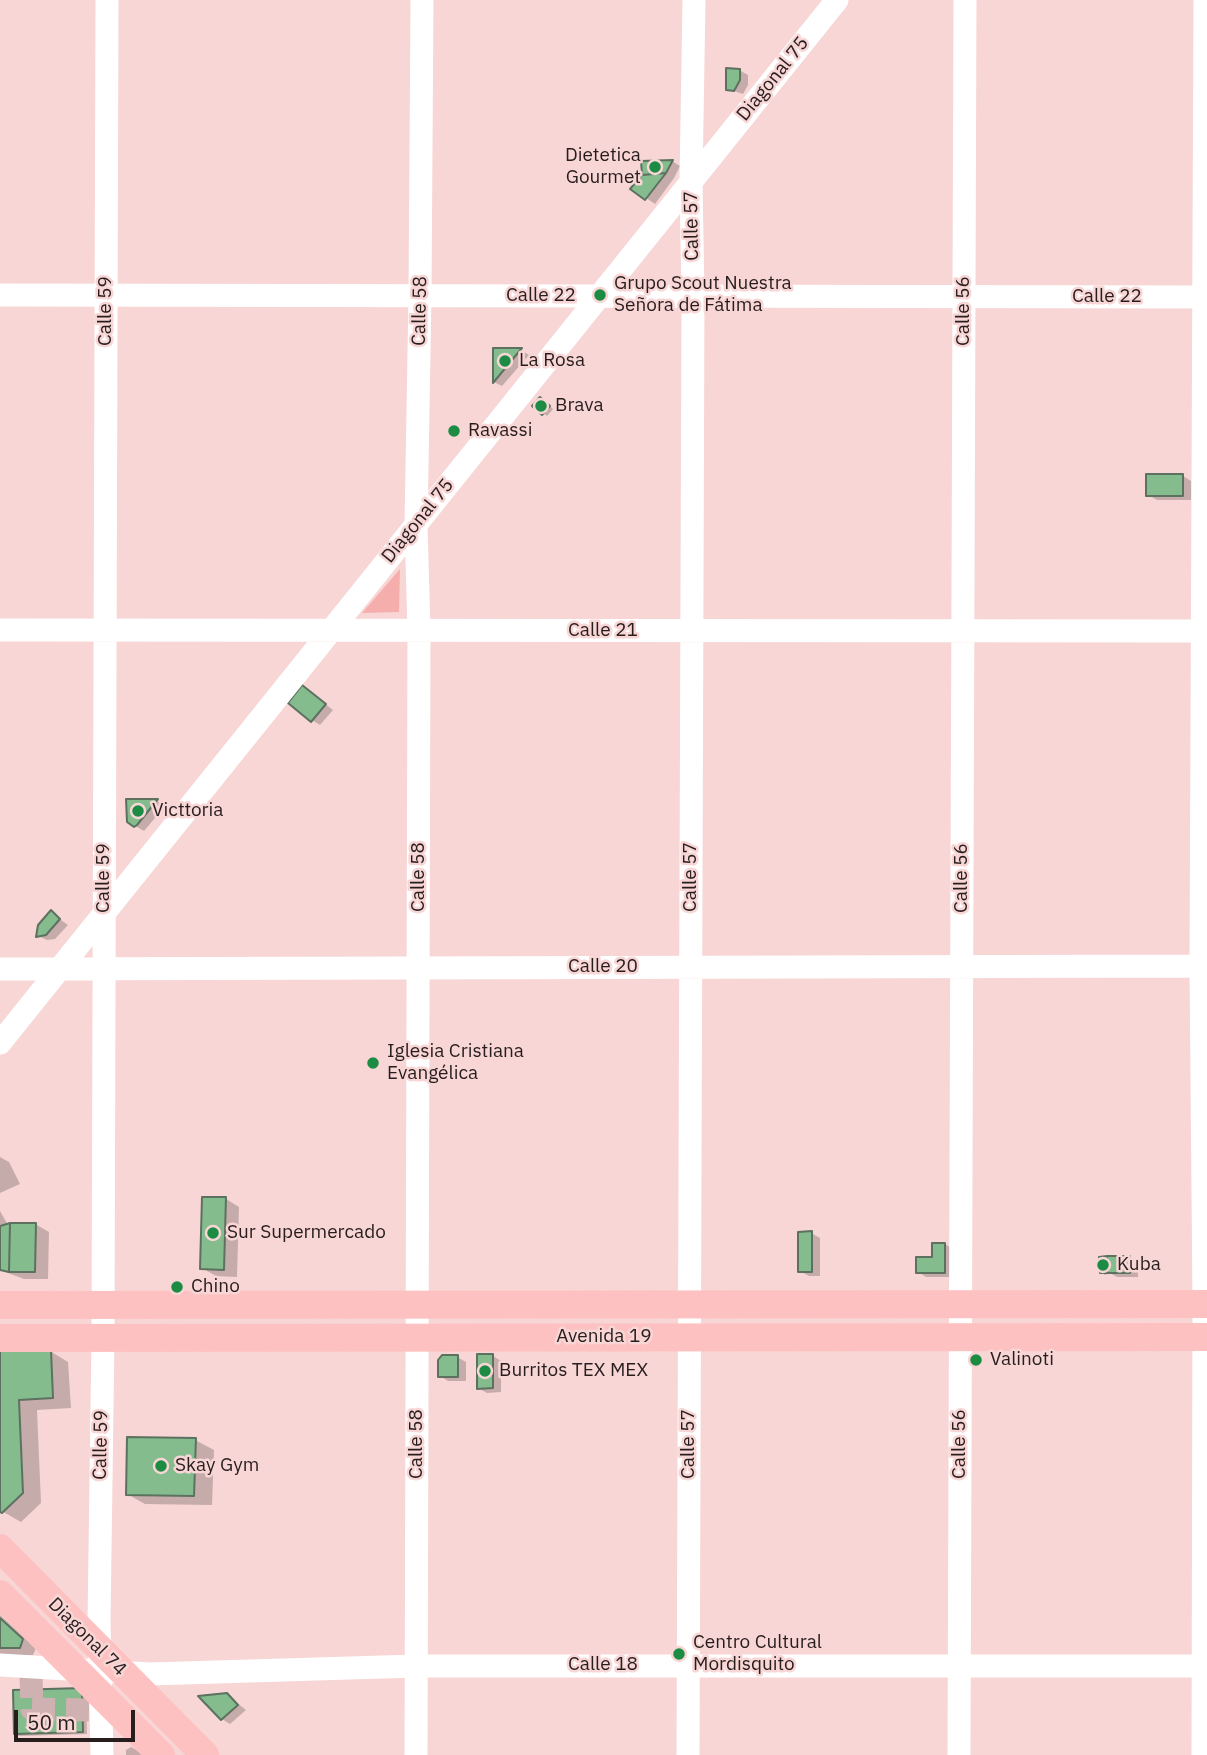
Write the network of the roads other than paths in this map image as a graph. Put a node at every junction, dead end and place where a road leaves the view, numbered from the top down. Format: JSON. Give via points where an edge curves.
{"nodes":[{"id":1,"x":107,"y":0,"type":"edge"},
{"id":2,"x":422,"y":0,"type":"edge"},
{"id":3,"x":694,"y":0,"type":"edge"},
{"id":4,"x":837,"y":0,"type":"edge"},
{"id":5,"x":965,"y":0,"type":"edge"},
{"id":6,"x":1205,"y":0,"type":"edge"},
{"id":7,"x":691,"y":181,"type":"junction"},
{"id":8,"x":0,"y":295,"type":"edge"},
{"id":9,"x":106,"y":295,"type":"junction"},
{"id":10,"x":420,"y":296,"type":"junction"},
{"id":11,"x":599,"y":296,"type":"junction"},
{"id":12,"x":693,"y":296,"type":"junction"},
{"id":13,"x":964,"y":296,"type":"junction"},
{"id":14,"x":1205,"y":297,"type":"edge"},
{"id":15,"x":416,"y":524,"type":"junction"},
{"id":16,"x":0,"y":630,"type":"edge"},
{"id":17,"x":105,"y":630,"type":"junction"},
{"id":18,"x":419,"y":631,"type":"junction"},
{"id":19,"x":692,"y":631,"type":"junction"},
{"id":20,"x":963,"y":631,"type":"junction"},
{"id":21,"x":1205,"y":631,"type":"edge"},
{"id":22,"x":330,"y":632,"type":"junction"},
{"id":23,"x":104,"y":913,"type":"junction"},
{"id":24,"x":962,"y":966,"type":"junction"},
{"id":25,"x":1204,"y":966,"type":"edge"},
{"id":26,"x":104,"y":967,"type":"junction"},
{"id":27,"x":418,"y":967,"type":"junction"},
{"id":28,"x":691,"y":967,"type":"junction"},
{"id":29,"x":0,"y":968,"type":"edge"},
{"id":30,"x":59,"y":969,"type":"junction"},
{"id":31,"x":0,"y":1043,"type":"edge"},
{"id":32,"x":690,"y":1304,"type":"junction"},
{"id":33,"x":961,"y":1304,"type":"junction"},
{"id":34,"x":1206,"y":1304,"type":"edge"},
{"id":35,"x":0,"y":1305,"type":"edge"},
{"id":36,"x":103,"y":1305,"type":"junction"},
{"id":37,"x":417,"y":1305,"type":"junction"},
{"id":38,"x":1206,"y":1336,"type":"edge"},
{"id":39,"x":417,"y":1337,"type":"junction"},
{"id":40,"x":690,"y":1337,"type":"junction"},
{"id":41,"x":961,"y":1337,"type":"junction"},
{"id":42,"x":0,"y":1338,"type":"edge"},
{"id":43,"x":103,"y":1338,"type":"junction"},
{"id":44,"x":0,"y":1548,"type":"edge"},
{"id":45,"x":0,"y":1594,"type":"edge"},
{"id":46,"x":0,"y":1665,"type":"edge"},
{"id":47,"x":416,"y":1665,"type":"junction"},
{"id":48,"x":689,"y":1665,"type":"junction"},
{"id":49,"x":960,"y":1666,"type":"junction"},
{"id":50,"x":1205,"y":1666,"type":"edge"},
{"id":51,"x":99,"y":1682,"type":"junction"},
{"id":52,"x":102,"y":1755,"type":"edge"},
{"id":53,"x":161,"y":1755,"type":"edge"},
{"id":54,"x":205,"y":1755,"type":"edge"},
{"id":55,"x":416,"y":1755,"type":"edge"},
{"id":56,"x":688,"y":1755,"type":"edge"},
{"id":57,"x":959,"y":1755,"type":"edge"},
{"id":58,"x":1203,"y":1755,"type":"edge"}],
"edges":[{"from":1,"to":9,"type":"street","name":"Calle 59"},
{"from":2,"to":10,"type":"street","name":"Calle 58"},
{"from":3,"to":7,"type":"street","name":"Calle 57"},
{"from":4,"to":7,"type":"street","name":"Diagonal 75"},
{"from":5,"to":13,"type":"street","name":"Calle 56"},
{"from":6,"to":14,"type":"street"},
{"from":7,"to":11,"type":"street","name":"Diagonal 75"},
{"from":7,"to":12,"type":"street","name":"Calle 57"},
{"from":8,"to":9,"type":"street","name":"Calle 22"},
{"from":9,"to":10,"type":"street","name":"Calle 22"},
{"from":9,"to":17,"type":"street","name":"Calle 59"},
{"from":10,"to":11,"type":"street","name":"Calle 22"},
{"from":10,"to":15,"type":"street","name":"Calle 58"},
{"from":11,"to":12,"type":"street","name":"Calle 22"},
{"from":11,"to":15,"type":"street","name":"Diagonal 75"},
{"from":12,"to":13,"type":"street","name":"Calle 22"},
{"from":12,"to":19,"type":"street","name":"Calle 57"},
{"from":13,"to":14,"type":"street","name":"Calle 22"},
{"from":13,"to":20,"type":"street","name":"Calle 56"},
{"from":14,"to":21,"type":"street"},
{"from":15,"to":18,"type":"street","name":"Calle 58"},
{"from":15,"to":22,"type":"street","name":"Diagonal 75"},
{"from":16,"to":17,"type":"street","name":"Calle 21"},
{"from":17,"to":22,"type":"street","name":"Calle 21"},
{"from":17,"to":23,"type":"street","name":"Calle 59"},
{"from":18,"to":19,"type":"street","name":"Calle 21"},
{"from":18,"to":22,"type":"street","name":"Calle 21"},
{"from":18,"to":27,"type":"street","name":"Calle 58"},
{"from":19,"to":20,"type":"street","name":"Calle 21"},
{"from":19,"to":28,"type":"street","name":"Calle 57"},
{"from":20,"to":21,"type":"street","name":"Calle 21"},
{"from":20,"to":24,"type":"street","name":"Calle 56"},
{"from":21,"to":25,"type":"street"},
{"from":22,"to":23,"type":"street","name":"Diagonal 75"},
{"from":23,"to":26,"type":"street","name":"Calle 59"},
{"from":23,"to":30,"type":"street","name":"Diagonal 75"},
{"from":24,"to":25,"type":"street","name":"Calle 20"},
{"from":24,"to":28,"type":"street","name":"Calle 20"},
{"from":24,"to":33,"type":"street","name":"Calle 56"},
{"from":25,"to":34,"type":"street"},
{"from":26,"to":27,"type":"street","name":"Calle 20"},
{"from":26,"to":30,"type":"street","name":"Calle 20"},
{"from":26,"to":36,"type":"street","name":"Calle 59"},
{"from":27,"to":28,"type":"street","name":"Calle 20"},
{"from":27,"to":37,"type":"street","name":"Calle 58"},
{"from":28,"to":32,"type":"street","name":"Calle 57"},
{"from":29,"to":30,"type":"street","name":"Calle 20"},
{"from":30,"to":31,"type":"street","name":"Diagonal 75"},
{"from":32,"to":33,"type":"main road","name":"Avenida 19"},
{"from":32,"to":37,"type":"main road","name":"Avenida 19"},
{"from":32,"to":40,"type":"street","name":"Calle 57"},
{"from":33,"to":34,"type":"main road","name":"Avenida 19"},
{"from":33,"to":41,"type":"street","name":"Calle 56"},
{"from":34,"to":38,"type":"street"},
{"from":35,"to":36,"type":"main road","name":"Avenida 19"},
{"from":36,"to":37,"type":"main road","name":"Avenida 19"},
{"from":36,"to":43,"type":"street","name":"Calle 59"},
{"from":37,"to":39,"type":"street","name":"Calle 58"},
{"from":38,"to":41,"type":"main road","name":"Avenida 19"},
{"from":38,"to":50,"type":"street"},
{"from":39,"to":40,"type":"main road","name":"Avenida 19"},
{"from":39,"to":43,"type":"main road","name":"Avenida 19"},
{"from":39,"to":47,"type":"street","name":"Calle 58"},
{"from":40,"to":41,"type":"main road","name":"Avenida 19"},
{"from":40,"to":48,"type":"street","name":"Calle 57"},
{"from":41,"to":49,"type":"street","name":"Calle 56"},
{"from":42,"to":43,"type":"main road","name":"Avenida 19"},
{"from":43,"to":51,"type":"street","name":"Calle 59"},
{"from":44,"to":51,"type":"main road","name":"Diagonal 74"},
{"from":45,"to":51,"type":"main road","name":"Diagonal 74"},
{"from":46,"to":51,"type":"street","name":"Calle 18"},
{"from":47,"to":48,"type":"street","name":"Calle 18"},
{"from":47,"to":51,"type":"street","name":"Calle 18","via":[[150,1674]]},
{"from":47,"to":55,"type":"street","name":"Calle 58"},
{"from":48,"to":49,"type":"street","name":"Calle 18"},
{"from":48,"to":56,"type":"street","name":"Calle 57"},
{"from":49,"to":50,"type":"street","name":"Calle 18"},
{"from":49,"to":57,"type":"street","name":"Calle 56"},
{"from":50,"to":58,"type":"street"},
{"from":51,"to":52,"type":"street","name":"Calle 59"},
{"from":51,"to":53,"type":"main road","name":"Diagonal 74"},
{"from":51,"to":54,"type":"main road","name":"Diagonal 74"}]}
